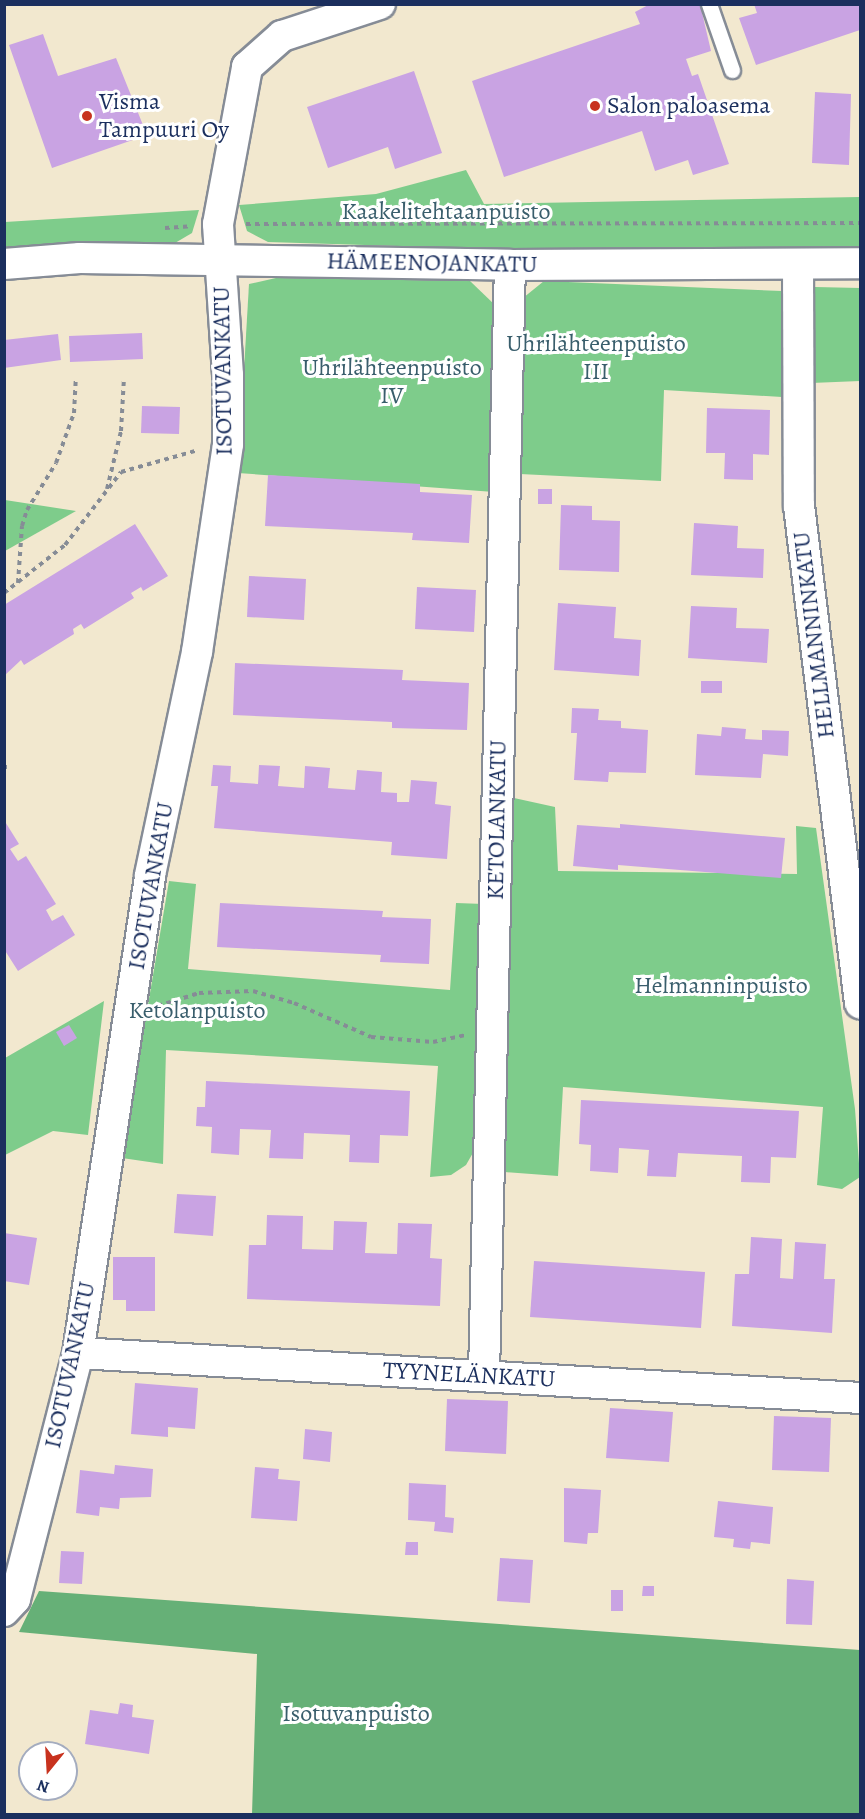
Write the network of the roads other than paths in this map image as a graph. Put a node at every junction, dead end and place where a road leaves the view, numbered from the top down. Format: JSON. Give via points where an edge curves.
{"nodes":[{"id":1,"x":380,"y":4,"type":"edge"},
{"id":2,"x":709,"y":4,"type":"edge"},
{"id":3,"x":732,"y":70,"type":"dead end"},
{"id":4,"x":220,"y":259,"type":"junction"},
{"id":5,"x":861,"y":263,"type":"edge"},
{"id":6,"x":4,"y":264,"type":"edge"},
{"id":7,"x":798,"y":265,"type":"junction"},
{"id":8,"x":510,"y":266,"type":"junction"},
{"id":9,"x":861,"y":1003,"type":"edge"},
{"id":10,"x":78,"y":1353,"type":"junction"},
{"id":11,"x":484,"y":1375,"type":"junction"},
{"id":12,"x":861,"y":1398,"type":"edge"},
{"id":13,"x":4,"y":1611,"type":"edge"}],
"edges":[{"from":1,"to":4,"type":"street","name":"ISOTUVANKATU","via":[[282,36],[248,67],[218,224]]},
{"from":2,"to":3,"type":"lane"},
{"from":4,"to":6,"type":"street","name":"HÄMEENOJANKATU","via":[[80,258]]},
{"from":4,"to":8,"type":"street","name":"HÄMEENOJANKATU"},
{"from":4,"to":10,"type":"street","name":"ISOTUVANKATU","via":[[228,444],[197,652],[150,875]]},
{"from":5,"to":7,"type":"street","name":"HÄMEENOJANKATU"},
{"from":7,"to":8,"type":"street","name":"HÄMEENOJANKATU"},
{"from":7,"to":9,"type":"street","name":"HELLMANNINKATU","via":[[799,506]]},
{"from":8,"to":11,"type":"street","name":"KETOLANKATU"},
{"from":10,"to":11,"type":"street","name":"TYYNELÄNKATU"},
{"from":10,"to":13,"type":"street","name":"ISOTUVANKATU","via":[[15,1599]]},
{"from":11,"to":12,"type":"street","name":"TYYNELÄNKATU"}]}
